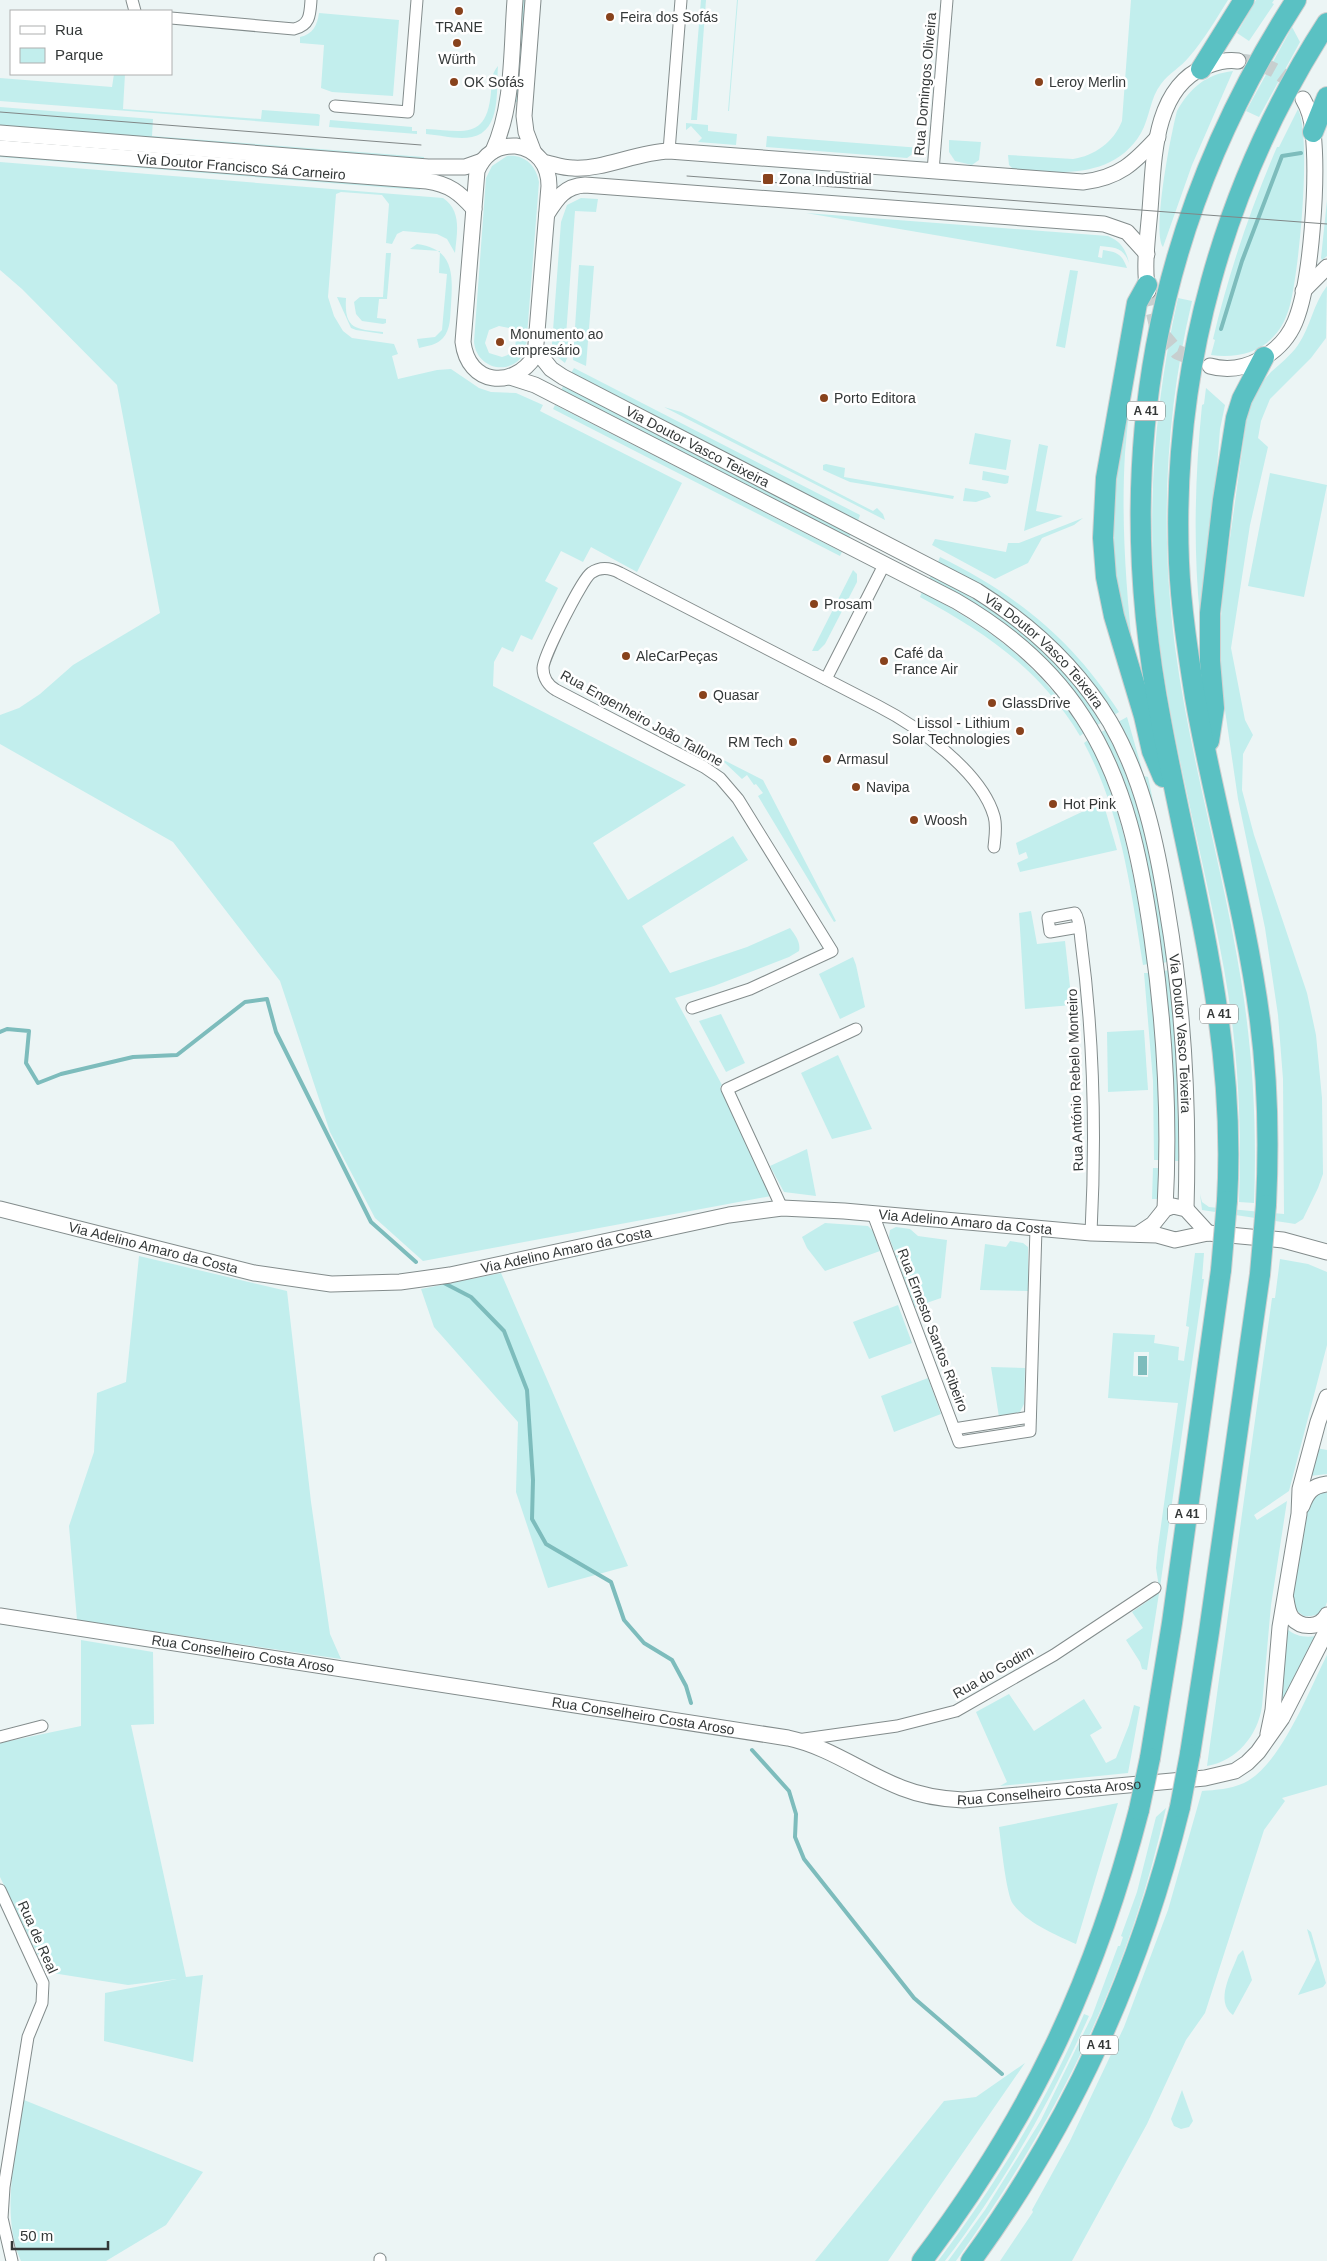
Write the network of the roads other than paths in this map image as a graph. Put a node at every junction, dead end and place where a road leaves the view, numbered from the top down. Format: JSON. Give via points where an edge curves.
{"nodes":[{"id":1,"x":311,"y":0,"type":"edge"},
{"id":2,"x":417,"y":0,"type":"edge"},
{"id":3,"x":515,"y":0,"type":"edge"},
{"id":4,"x":533,"y":0,"type":"edge"},
{"id":5,"x":681,"y":0,"type":"edge"},
{"id":6,"x":947,"y":0,"type":"edge"},
{"id":7,"x":1244,"y":0,"type":"edge"},
{"id":8,"x":1291,"y":7,"type":"edge"},
{"id":9,"x":172,"y":18,"type":"edge"},
{"id":10,"x":1327,"y":23,"type":"edge"},
{"id":11,"x":1238,"y":61,"type":"tunnel mouth"},
{"id":12,"x":1201,"y":69,"type":"junction"},
{"id":13,"x":1327,"y":96,"type":"edge"},
{"id":14,"x":1303,"y":99,"type":"tunnel mouth"},
{"id":15,"x":335,"y":106,"type":"dead end"},
{"id":16,"x":1314,"y":132,"type":"junction"},
{"id":17,"x":0,"y":133,"type":"edge"},
{"id":18,"x":1158,"y":137,"type":"junction"},
{"id":19,"x":0,"y":148,"type":"edge"},
{"id":20,"x":669,"y":151,"type":"junction"},
{"id":21,"x":488,"y":156,"type":"junction"},
{"id":22,"x":539,"y":158,"type":"junction"},
{"id":23,"x":1314,"y":170,"type":"junction"},
{"id":24,"x":933,"y":171,"type":"junction"},
{"id":25,"x":1327,"y":187,"type":"edge"},
{"id":26,"x":474,"y":209,"type":"junction"},
{"id":27,"x":547,"y":214,"type":"junction"},
{"id":28,"x":1147,"y":254,"type":"junction"},
{"id":29,"x":1327,"y":267,"type":"edge"},
{"id":30,"x":1148,"y":288,"type":"joint"},
{"id":31,"x":1303,"y":291,"type":"junction"},
{"id":32,"x":536,"y":350,"type":"junction"},
{"id":33,"x":1264,"y":357,"type":"junction"},
{"id":34,"x":1210,"y":366,"type":"tunnel mouth"},
{"id":35,"x":510,"y":377,"type":"junction"},
{"id":36,"x":894,"y":548,"type":"junction"},
{"id":37,"x":884,"y":565,"type":"junction"},
{"id":38,"x":826,"y":679,"type":"junction"},
{"id":39,"x":1207,"y":755,"type":"junction"},
{"id":40,"x":1184,"y":830,"type":"junction"},
{"id":41,"x":994,"y":847,"type":"dead end"},
{"id":42,"x":1079,"y":927,"type":"dead end"},
{"id":43,"x":692,"y":1008,"type":"dead end"},
{"id":44,"x":856,"y":1029,"type":"dead end"},
{"id":45,"x":782,"y":1208,"type":"junction"},
{"id":46,"x":0,"y":1209,"type":"edge"},
{"id":47,"x":1162,"y":1213,"type":"junction"},
{"id":48,"x":1188,"y":1213,"type":"junction"},
{"id":49,"x":873,"y":1214,"type":"junction"},
{"id":50,"x":1036,"y":1228,"type":"junction"},
{"id":51,"x":1090,"y":1233,"type":"junction"},
{"id":52,"x":1138,"y":1234,"type":"junction"},
{"id":53,"x":1208,"y":1234,"type":"junction"},
{"id":54,"x":1164,"y":1236,"type":"junction"},
{"id":55,"x":1185,"y":1236,"type":"junction"},
{"id":56,"x":1327,"y":1252,"type":"edge"},
{"id":57,"x":1327,"y":1397,"type":"edge"},
{"id":58,"x":1327,"y":1433,"type":"edge"},
{"id":59,"x":1327,"y":1484,"type":"edge"},
{"id":60,"x":1298,"y":1514,"type":"junction"},
{"id":61,"x":1155,"y":1588,"type":"dead end"},
{"id":62,"x":1284,"y":1593,"type":"junction"},
{"id":63,"x":1327,"y":1615,"type":"edge"},
{"id":64,"x":0,"y":1616,"type":"edge"},
{"id":65,"x":1327,"y":1630,"type":"edge"},
{"id":66,"x":42,"y":1726,"type":"dead end"},
{"id":67,"x":0,"y":1737,"type":"edge"},
{"id":68,"x":797,"y":1740,"type":"junction"},
{"id":69,"x":1266,"y":1740,"type":"junction"},
{"id":70,"x":0,"y":1890,"type":"edge"},
{"id":71,"x":12,"y":2261,"type":"edge"},
{"id":72,"x":922,"y":2261,"type":"edge"},
{"id":73,"x":971,"y":2261,"type":"edge"}],
"edges":[{"from":1,"to":9,"type":"street","via":[[306,24],[294,29]]},
{"from":2,"to":15,"type":"street","via":[[408,112]]},
{"from":3,"to":21,"type":"main road","name":"Via Doutor Vasco Teixeira","via":[[504,124]]},
{"from":4,"to":22,"type":"main road","via":[[524,116],[526,132]]},
{"from":5,"to":20,"type":"street"},
{"from":6,"to":24,"type":"street","name":"Rua Domingos Oliveira"},
{"from":7,"to":12,"type":"highway"},
{"from":8,"to":40,"type":"highway","number":"A 41","via":[[1240,96],[1196,198],[1165,302],[1146,404],[1140,489],[1143,600],[1159,712]]},
{"from":10,"to":39,"type":"highway","number":"A 41","via":[[1269,126],[1237,200],[1206,294],[1185,403],[1178,492],[1179,565],[1195,698]]},
{"from":11,"to":12,"type":"main road","via":[[1222,61]]},
{"from":12,"to":18,"type":"main road","via":[[1177,89],[1165,109]]},
{"from":13,"to":16,"type":"highway"},
{"from":14,"to":16,"type":"main road"},
{"from":16,"to":23,"type":"main road"},
{"from":17,"to":21,"type":"main road","name":"Via Doutor Francisco Sá Carneiro","via":[[428,167],[465,167]]},
{"from":18,"to":24,"type":"main road","name":"Via Doutor Francisco Sá Carneiro","via":[[1126,168],[1096,181]]},
{"from":18,"to":28,"type":"main road"},
{"from":19,"to":26,"type":"main road","name":"Via Doutor Francisco Sá Carneiro","via":[[427,181],[457,191]]},
{"from":20,"to":22,"type":"main road","name":"Via Doutor Francisco Sá Carneiro","via":[[583,168],[566,167]]},
{"from":20,"to":24,"type":"main road","name":"Via Doutor Francisco Sá Carneiro"},
{"from":21,"to":22,"type":"main road","name":"Via Doutor Francisco Sá Carneiro","via":[[502,147],[516,146]]},
{"from":21,"to":26,"type":"main road","name":"Via Doutor Vasco Teixeira","via":[[476,177]]},
{"from":22,"to":27,"type":"main road","via":[[549,179]]},
{"from":23,"to":25,"type":"main road"},
{"from":23,"to":31,"type":"main road","via":[[1312,220]]},
{"from":26,"to":35,"type":"main road","name":"Via Doutor Vasco Teixeira","via":[[464,350],[468,362],[482,374]]},
{"from":27,"to":28,"type":"main road","via":[[566,190],[584,185],[1104,224],[1127,232]]},
{"from":27,"to":32,"type":"main road"},
{"from":28,"to":30,"type":"main road"},
{"from":29,"to":31,"type":"main road"},
{"from":30,"to":40,"type":"highway","via":[[1138,303],[1106,478],[1103,538],[1114,616],[1152,751]]},
{"from":31,"to":33,"type":"main road","via":[[1286,338]]},
{"from":32,"to":35,"type":"main road","via":[[530,364]]},
{"from":32,"to":36,"type":"main road","name":"Via Doutor Vasco Teixeira","via":[[556,374]]},
{"from":33,"to":34,"type":"main road","via":[[1233,367]]},
{"from":33,"to":39,"type":"highway","via":[[1239,408],[1224,500],[1210,614],[1214,708]]},
{"from":35,"to":37,"type":"main road","name":"Via Doutor Vasco Teixeira","via":[[535,385]]},
{"from":36,"to":37,"type":"main road"},
{"from":36,"to":48,"type":"main road","name":"Via Doutor Vasco Teixeira","via":[[984,595],[1040,637],[1069,666],[1100,707],[1133,770],[1157,854],[1176,965],[1186,1080]]},
{"from":37,"to":38,"type":"street"},
{"from":37,"to":47,"type":"main road","name":"Via Doutor Vasco Teixeira","via":[[972,611],[1036,660],[1082,715],[1114,774],[1137,855],[1158,985],[1166,1097]]},
{"from":38,"to":41,"type":"street","name":"Rua Engenheiro João Tallone","via":[[909,724],[963,769],[978,787],[994,817]]},
{"from":38,"to":43,"type":"street","name":"Rua Engenheiro João Tallone","via":[[609,568],[597,570],[586,578],[546,656],[543,672],[553,688],[704,766],[727,784],[832,951],[750,989]]},
{"from":39,"to":73,"type":"highway","number":"A 41","bridge":true,"via":[[1260,1021],[1268,1128],[1260,1274],[1200,1693],[1169,1850],[1146,1926],[1103,2035],[1048,2144]]},
{"from":40,"to":72,"type":"highway","number":"A 41","bridge":true,"via":[[1220,1014],[1228,1100],[1227,1201],[1221,1270],[1150,1758],[1139,1810],[1107,1920],[1082,1988],[1050,2059],[997,2154]]},
{"from":42,"to":51,"type":"street","name":"Rua António Rebelo Monteiro","via":[[1090,1032],[1094,1145]]},
{"from":44,"to":45,"type":"street","via":[[728,1089]]},
{"from":45,"to":46,"type":"main road","name":"Via Adelino Amaro da Costa","via":[[729,1215],[450,1275],[366,1284],[331,1284],[254,1273]]},
{"from":45,"to":49,"type":"main road","name":"Via Adelino Amaro da Costa"},
{"from":47,"to":48,"type":"main road","via":[[1173,1206]]},
{"from":47,"to":52,"type":"main road"},
{"from":47,"to":54,"type":"main road","via":[[1159,1228]]},
{"from":48,"to":53,"type":"main road"},
{"from":48,"to":55,"type":"main road","via":[[1192,1227]]},
{"from":49,"to":50,"type":"main road","name":"Via Adelino Amaro da Costa"},
{"from":49,"to":50,"type":"street","name":"Rua Ernesto Santos Ribeiro","via":[[954,1428],[1030,1417]]},
{"from":50,"to":51,"type":"main road","name":"Via Adelino Amaro da Costa"},
{"from":51,"to":52,"type":"main road","name":"Via Adelino Amaro da Costa"},
{"from":52,"to":54,"type":"main road","name":"Via Adelino Amaro da Costa"},
{"from":53,"to":55,"type":"main road","name":"Via Adelino Amaro da Costa"},
{"from":53,"to":56,"type":"main road","name":"Via Adelino Amaro da Costa","via":[[1283,1240]]},
{"from":54,"to":55,"type":"main road","name":"Via Adelino Amaro da Costa","via":[[1174,1240]]},
{"from":57,"to":58,"type":"main road","name":"Rua Conselheiro Costa Aroso"},
{"from":57,"to":60,"type":"main road","name":"Rua Conselheiro Costa Aroso","via":[[1302,1480]]},
{"from":59,"to":60,"type":"main road","name":"Rua Conselheiro Costa Aroso","via":[[1309,1491]]},
{"from":60,"to":62,"type":"main road","name":"Rua Conselheiro Costa Aroso"},
{"from":61,"to":68,"type":"street","name":"Rua do Godim","via":[[1054,1654],[956,1711],[897,1726]]},
{"from":62,"to":63,"type":"main road","name":"Rua Conselheiro Costa Aroso","via":[[1288,1612],[1301,1624],[1319,1624]]},
{"from":62,"to":69,"type":"main road","name":"Rua Conselheiro Costa Aroso","via":[[1273,1710]]},
{"from":64,"to":68,"type":"main road","name":"Rua Conselheiro Costa Aroso"},
{"from":65,"to":69,"type":"main road","name":"Rua Conselheiro Costa Aroso","via":[[1282,1718]]},
{"from":66,"to":67,"type":"street"},
{"from":68,"to":69,"type":"main road","name":"Rua Conselheiro Costa Aroso","via":[[837,1755],[903,1788],[934,1797],[963,1800],[1221,1776],[1247,1763]]},
{"from":70,"to":71,"type":"street","name":"Rua de Real","via":[[43,1983],[42,2003],[28,2037],[4,2187],[2,2218]]}]}
